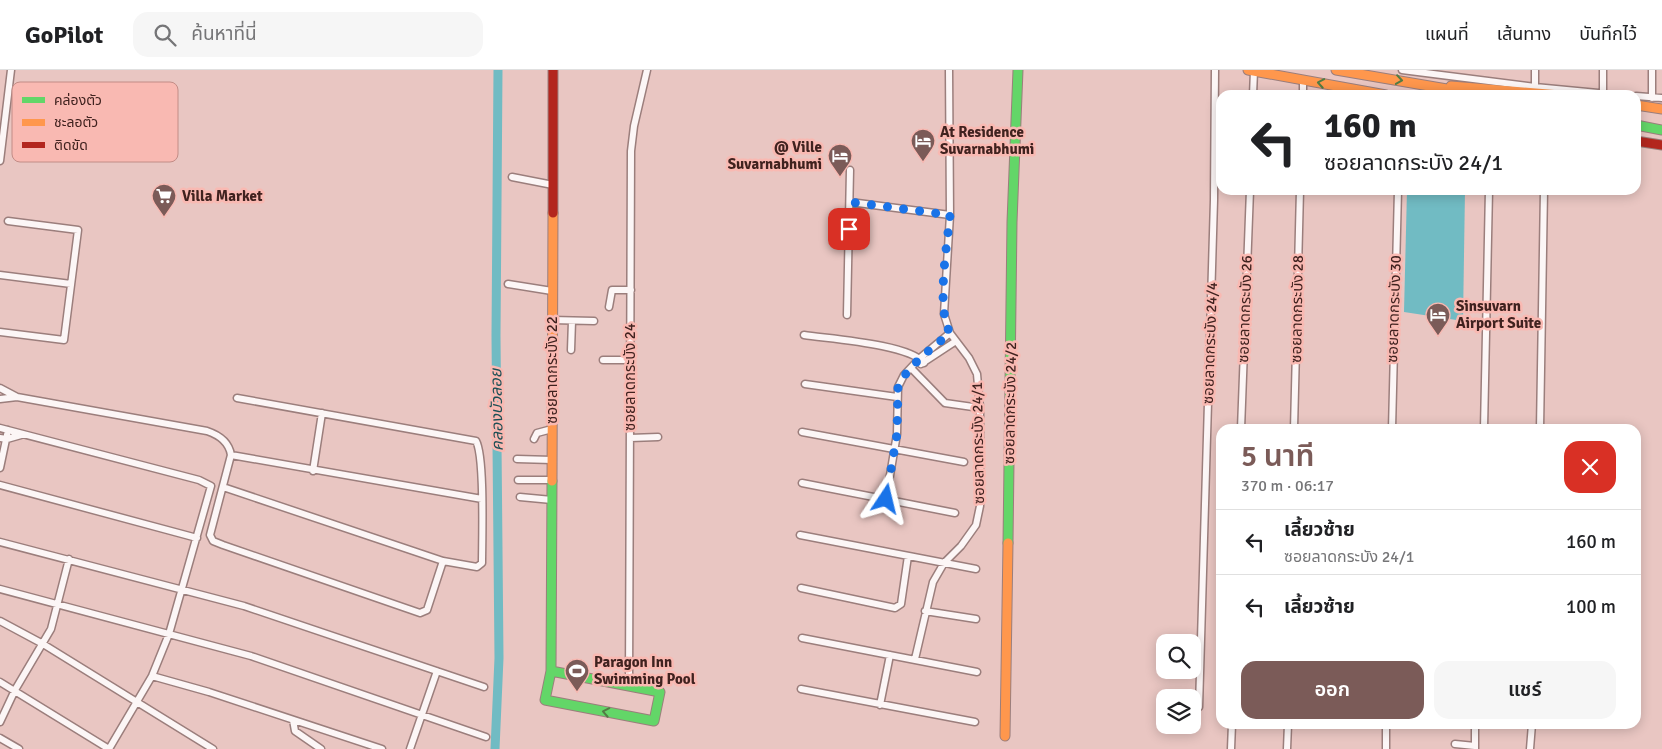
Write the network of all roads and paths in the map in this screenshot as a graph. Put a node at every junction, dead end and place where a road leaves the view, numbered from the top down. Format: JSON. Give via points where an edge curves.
{"nodes":[{"id":1,"x":12,"y":70,"type":"edge"},
{"id":2,"x":553,"y":70,"type":"edge"},
{"id":3,"x":646,"y":70,"type":"edge"},
{"id":4,"x":949,"y":70,"type":"edge"},
{"id":5,"x":1018,"y":70,"type":"edge"},
{"id":6,"x":1216,"y":70,"type":"edge"},
{"id":7,"x":1336,"y":70,"type":"edge"},
{"id":8,"x":1402,"y":70,"type":"edge"},
{"id":9,"x":1535,"y":70,"type":"edge"},
{"id":10,"x":1603,"y":70,"type":"edge"},
{"id":11,"x":1652,"y":70,"type":"edge"},
{"id":12,"x":1251,"y":71,"type":"edge"},
{"id":13,"x":1303,"y":80,"type":"junction"},
{"id":14,"x":1428,"y":84,"type":"junction"},
{"id":15,"x":1535,"y":87,"type":"junction"},
{"id":16,"x":1253,"y":90,"type":"edge"},
{"id":17,"x":1303,"y":90,"type":"edge"},
{"id":18,"x":1358,"y":90,"type":"edge"},
{"id":19,"x":1457,"y":90,"type":"edge"},
{"id":20,"x":1513,"y":90,"type":"edge"},
{"id":21,"x":1564,"y":90,"type":"edge"},
{"id":22,"x":1603,"y":90,"type":"edge"},
{"id":23,"x":1641,"y":97,"type":"edge"},
{"id":24,"x":1652,"y":98,"type":"junction"},
{"id":25,"x":1662,"y":98,"type":"edge"},
{"id":26,"x":1641,"y":106,"type":"edge"},
{"id":27,"x":1662,"y":109,"type":"edge"},
{"id":28,"x":1641,"y":126,"type":"edge"},
{"id":29,"x":1662,"y":130,"type":"edge"},
{"id":30,"x":1641,"y":142,"type":"edge"},
{"id":31,"x":1662,"y":145,"type":"edge"},
{"id":32,"x":0,"y":161,"type":"edge"},
{"id":33,"x":850,"y":170,"type":"dead end"},
{"id":34,"x":512,"y":177,"type":"dead end"},
{"id":35,"x":553,"y":184,"type":"junction"},
{"id":36,"x":1250,"y":195,"type":"edge"},
{"id":37,"x":1300,"y":195,"type":"edge"},
{"id":38,"x":1398,"y":195,"type":"edge"},
{"id":39,"x":1489,"y":195,"type":"edge"},
{"id":40,"x":1544,"y":195,"type":"edge"},
{"id":41,"x":850,"y":202,"type":"junction"},
{"id":42,"x":950,"y":215,"type":"junction"},
{"id":43,"x":8,"y":221,"type":"dead end"},
{"id":44,"x":0,"y":275,"type":"edge"},
{"id":45,"x":71,"y":284,"type":"junction"},
{"id":46,"x":508,"y":284,"type":"dead end"},
{"id":47,"x":631,"y":290,"type":"junction"},
{"id":48,"x":552,"y":291,"type":"junction"},
{"id":49,"x":609,"y":307,"type":"dead end"},
{"id":50,"x":847,"y":315,"type":"dead end"},
{"id":51,"x":552,"y":320,"type":"junction"},
{"id":52,"x":572,"y":321,"type":"junction"},
{"id":53,"x":594,"y":321,"type":"dead end"},
{"id":54,"x":0,"y":332,"type":"edge"},
{"id":55,"x":950,"y":333,"type":"junction"},
{"id":56,"x":804,"y":335,"type":"dead end"},
{"id":57,"x":956,"y":341,"type":"junction"},
{"id":58,"x":571,"y":350,"type":"dead end"},
{"id":59,"x":603,"y":360,"type":"dead end"},
{"id":60,"x":630,"y":360,"type":"junction"},
{"id":61,"x":922,"y":361,"type":"junction"},
{"id":62,"x":913,"y":366,"type":"junction"},
{"id":63,"x":805,"y":384,"type":"dead end"},
{"id":64,"x":0,"y":388,"type":"edge"},
{"id":65,"x":17,"y":397,"type":"junction"},
{"id":66,"x":897,"y":397,"type":"junction"},
{"id":67,"x":237,"y":398,"type":"dead end"},
{"id":68,"x":0,"y":399,"type":"edge"},
{"id":69,"x":980,"y":408,"type":"junction"},
{"id":70,"x":322,"y":413,"type":"junction"},
{"id":71,"x":1241,"y":424,"type":"edge"},
{"id":72,"x":1294,"y":424,"type":"edge"},
{"id":73,"x":1392,"y":424,"type":"edge"},
{"id":74,"x":1484,"y":424,"type":"edge"},
{"id":75,"x":1540,"y":424,"type":"edge"},
{"id":76,"x":0,"y":428,"type":"edge"},
{"id":77,"x":552,"y":429,"type":"junction"},
{"id":78,"x":8,"y":430,"type":"junction"},
{"id":79,"x":802,"y":432,"type":"dead end"},
{"id":80,"x":21,"y":435,"type":"junction"},
{"id":81,"x":658,"y":437,"type":"dead end"},
{"id":82,"x":630,"y":438,"type":"junction"},
{"id":83,"x":3,"y":439,"type":"edge"},
{"id":84,"x":534,"y":439,"type":"dead end"},
{"id":85,"x":895,"y":450,"type":"junction"},
{"id":86,"x":231,"y":455,"type":"junction"},
{"id":87,"x":517,"y":459,"type":"dead end"},
{"id":88,"x":552,"y":460,"type":"junction"},
{"id":89,"x":964,"y":462,"type":"dead end"},
{"id":90,"x":0,"y":468,"type":"edge"},
{"id":91,"x":313,"y":471,"type":"junction"},
{"id":92,"x":518,"y":480,"type":"dead end"},
{"id":93,"x":552,"y":480,"type":"junction"},
{"id":94,"x":802,"y":483,"type":"dead end"},
{"id":95,"x":0,"y":485,"type":"edge"},
{"id":96,"x":223,"y":487,"type":"junction"},
{"id":97,"x":520,"y":497,"type":"dead end"},
{"id":98,"x":482,"y":499,"type":"junction"},
{"id":99,"x":886,"y":499,"type":"junction"},
{"id":100,"x":552,"y":500,"type":"junction"},
{"id":101,"x":956,"y":513,"type":"dead end"},
{"id":102,"x":800,"y":534,"type":"dead end"},
{"id":103,"x":197,"y":538,"type":"junction"},
{"id":104,"x":0,"y":542,"type":"edge"},
{"id":105,"x":908,"y":556,"type":"junction"},
{"id":106,"x":69,"y":559,"type":"junction"},
{"id":107,"x":443,"y":561,"type":"junction"},
{"id":108,"x":944,"y":563,"type":"junction"},
{"id":109,"x":976,"y":569,"type":"dead end"},
{"id":110,"x":802,"y":588,"type":"dead end"},
{"id":111,"x":0,"y":589,"type":"edge"},
{"id":112,"x":182,"y":590,"type":"junction"},
{"id":113,"x":58,"y":604,"type":"junction"},
{"id":114,"x":925,"y":611,"type":"junction"},
{"id":115,"x":976,"y":619,"type":"dead end"},
{"id":116,"x":0,"y":621,"type":"edge"},
{"id":117,"x":168,"y":634,"type":"junction"},
{"id":118,"x":802,"y":638,"type":"dead end"},
{"id":119,"x":43,"y":644,"type":"junction"},
{"id":120,"x":890,"y":655,"type":"junction"},
{"id":121,"x":915,"y":659,"type":"junction"},
{"id":122,"x":437,"y":671,"type":"junction"},
{"id":123,"x":551,"y":671,"type":"junction"},
{"id":124,"x":977,"y":672,"type":"dead end"},
{"id":125,"x":152,"y":676,"type":"junction"},
{"id":126,"x":0,"y":682,"type":"edge"},
{"id":127,"x":629,"y":686,"type":"junction"},
{"id":128,"x":484,"y":687,"type":"dead end"},
{"id":129,"x":801,"y":689,"type":"dead end"},
{"id":130,"x":1200,"y":689,"type":"edge"},
{"id":131,"x":15,"y":690,"type":"junction"},
{"id":132,"x":138,"y":702,"type":"junction"},
{"id":133,"x":880,"y":705,"type":"junction"},
{"id":134,"x":422,"y":714,"type":"junction"},
{"id":135,"x":293,"y":720,"type":"junction"},
{"id":136,"x":0,"y":722,"type":"edge"},
{"id":137,"x":975,"y":722,"type":"dead end"},
{"id":138,"x":1232,"y":729,"type":"edge"},
{"id":139,"x":1288,"y":729,"type":"edge"},
{"id":140,"x":1386,"y":729,"type":"edge"},
{"id":141,"x":1476,"y":729,"type":"edge"},
{"id":142,"x":1532,"y":729,"type":"edge"},
{"id":143,"x":1006,"y":736,"type":"dead end"},
{"id":144,"x":486,"y":737,"type":"dead end"},
{"id":145,"x":0,"y":738,"type":"edge"},
{"id":146,"x":1455,"y":744,"type":"dead end"},
{"id":147,"x":1475,"y":748,"type":"edge"},
{"id":148,"x":19,"y":749,"type":"edge"},
{"id":149,"x":109,"y":749,"type":"edge"},
{"id":150,"x":213,"y":749,"type":"edge"},
{"id":151,"x":321,"y":749,"type":"edge"},
{"id":152,"x":382,"y":749,"type":"edge"},
{"id":153,"x":410,"y":749,"type":"edge"},
{"id":154,"x":1231,"y":749,"type":"edge"},
{"id":155,"x":1287,"y":749,"type":"edge"},
{"id":156,"x":1386,"y":749,"type":"edge"},
{"id":157,"x":1530,"y":749,"type":"edge"}],
"edges":[{"from":1,"to":32,"type":"street"},
{"from":2,"to":35,"type":"street","name":"ซอยลาดกระบัง 22"},
{"from":3,"to":47,"type":"street","name":"ซอยลาดกระบัง 24","via":[[632,136]]},
{"from":4,"to":42,"type":"street","name":"ซอยลาดกระบัง 24/1"},
{"from":5,"to":143,"type":"street","name":"ซอยลาดกระบัง 24/2","via":[[1012,222]]},
{"from":6,"to":130,"type":"street","name":"ซอยลาดกระบัง 24/4"},
{"from":7,"to":14,"type":"street","one_way":true},
{"from":8,"to":15,"type":"street"},
{"from":9,"to":15,"type":"street"},
{"from":10,"to":22,"type":"street"},
{"from":11,"to":24,"type":"street"},
{"from":12,"to":13,"type":"street"},
{"from":12,"to":16,"type":"street"},
{"from":13,"to":17,"type":"street"},
{"from":18,"to":13,"type":"street","one_way":true},
{"from":14,"to":19,"type":"street"},
{"from":14,"to":20,"type":"street"},
{"from":15,"to":21,"type":"street"},
{"from":23,"to":24,"type":"street"},
{"from":24,"to":25,"type":"street"},
{"from":26,"to":27,"type":"street"},
{"from":28,"to":29,"type":"street"},
{"from":30,"to":31,"type":"street"},
{"from":33,"to":41,"type":"street"},
{"from":34,"to":35,"type":"street"},
{"from":35,"to":48,"type":"street","name":"ซอยลาดกระบัง 22"},
{"from":36,"to":71,"type":"street","name":"ซอยลาดกระบัง 26"},
{"from":37,"to":72,"type":"street","name":"ซอยลาดกระบัง 28"},
{"from":38,"to":73,"type":"street","name":"ซอยลาดกระบัง 30"},
{"from":39,"to":74,"type":"street"},
{"from":40,"to":75,"type":"street"},
{"from":41,"to":42,"type":"street"},
{"from":41,"to":50,"type":"street"},
{"from":42,"to":55,"type":"street","name":"ซอยลาดกระบัง 24/1","via":[[943,300],[944,321]]},
{"from":43,"to":45,"type":"street","via":[[78,230]]},
{"from":44,"to":45,"type":"street"},
{"from":45,"to":54,"type":"street","via":[[64,340]]},
{"from":46,"to":48,"type":"street"},
{"from":47,"to":49,"type":"street","via":[[612,290]]},
{"from":47,"to":60,"type":"street","name":"ซอยลาดกระบัง 24"},
{"from":48,"to":51,"type":"street","name":"ซอยลาดกระบัง 22"},
{"from":51,"to":52,"type":"street"},
{"from":51,"to":77,"type":"street","name":"ซอยลาดกระบัง 22"},
{"from":52,"to":53,"type":"street"},
{"from":52,"to":58,"type":"street"},
{"from":55,"to":57,"type":"street","name":"ซอยลาดกระบัง 24/1"},
{"from":55,"to":61,"type":"street"},
{"from":56,"to":61,"type":"street","via":[[893,348]]},
{"from":57,"to":61,"type":"street"},
{"from":57,"to":69,"type":"street","name":"ซอยลาดกระบัง 24/1","via":[[974,366]]},
{"from":59,"to":60,"type":"street"},
{"from":60,"to":82,"type":"street","name":"ซอยลาดกระบัง 24"},
{"from":61,"to":62,"type":"street"},
{"from":62,"to":66,"type":"street","via":[[901,381]]},
{"from":62,"to":69,"type":"street","via":[[945,404]]},
{"from":63,"to":66,"type":"street"},
{"from":64,"to":65,"type":"street"},
{"from":65,"to":68,"type":"street"},
{"from":65,"to":86,"type":"street","via":[[207,431],[227,443]]},
{"from":66,"to":85,"type":"street"},
{"from":67,"to":70,"type":"street"},
{"from":69,"to":108,"type":"street","name":"ซอยลาดกระบัง 24/1","via":[[980,506],[976,525]]},
{"from":70,"to":91,"type":"street"},
{"from":70,"to":98,"type":"street","via":[[476,441]]},
{"from":76,"to":78,"type":"street"},
{"from":77,"to":84,"type":"street","via":[[540,431]]},
{"from":77,"to":88,"type":"street","name":"ซอยลาดกระบัง 22"},
{"from":78,"to":80,"type":"street"},
{"from":78,"to":83,"type":"street"},
{"from":79,"to":85,"type":"street"},
{"from":80,"to":83,"type":"street"},
{"from":80,"to":103,"type":"street","via":[[207,482],[211,488]]},
{"from":81,"to":82,"type":"street"},
{"from":82,"to":127,"type":"street","name":"ซอยลาดกระบัง 24"},
{"from":83,"to":90,"type":"street"},
{"from":85,"to":89,"type":"street"},
{"from":85,"to":99,"type":"street"},
{"from":86,"to":91,"type":"street"},
{"from":86,"to":96,"type":"street"},
{"from":87,"to":88,"type":"street"},
{"from":88,"to":93,"type":"street","name":"ซอยลาดกระบัง 22"},
{"from":91,"to":98,"type":"street"},
{"from":92,"to":93,"type":"street"},
{"from":93,"to":100,"type":"street","name":"ซอยลาดกระบัง 22"},
{"from":94,"to":99,"type":"street"},
{"from":95,"to":103,"type":"street"},
{"from":96,"to":107,"type":"street"},
{"from":96,"to":107,"type":"street","via":[[210,535],[216,543],[420,613],[427,610]]},
{"from":97,"to":100,"type":"street"},
{"from":98,"to":107,"type":"street","via":[[481,565]]},
{"from":99,"to":101,"type":"street"},
{"from":100,"to":123,"type":"street","name":"ซอยลาดกระบัง 22"},
{"from":102,"to":105,"type":"street"},
{"from":103,"to":112,"type":"street"},
{"from":104,"to":106,"type":"street"},
{"from":105,"to":108,"type":"street"},
{"from":105,"to":110,"type":"street","via":[[901,604],[895,608]]},
{"from":106,"to":112,"type":"street"},
{"from":106,"to":113,"type":"street"},
{"from":108,"to":109,"type":"street"},
{"from":108,"to":114,"type":"street","name":"ซอยลาดกระบัง 24/1"},
{"from":111,"to":113,"type":"street"},
{"from":112,"to":117,"type":"street"},
{"from":112,"to":122,"type":"street","via":[[244,606]]},
{"from":113,"to":117,"type":"street"},
{"from":113,"to":119,"type":"street"},
{"from":114,"to":115,"type":"street"},
{"from":114,"to":121,"type":"street","name":"ซอยลาดกระบัง 24/1"},
{"from":116,"to":119,"type":"street"},
{"from":117,"to":125,"type":"street"},
{"from":117,"to":134,"type":"street","via":[[251,656]]},
{"from":118,"to":120,"type":"street"},
{"from":119,"to":131,"type":"street"},
{"from":119,"to":132,"type":"street"},
{"from":120,"to":121,"type":"street"},
{"from":120,"to":133,"type":"street"},
{"from":121,"to":124,"type":"street"},
{"from":122,"to":128,"type":"street"},
{"from":122,"to":134,"type":"street"},
{"from":123,"to":127,"type":"street"},
{"from":127,"to":123,"type":"street","name":"ซอยลาดกระบัง 22","one_way":true,"via":[[660,692],[654,721],[545,700]]},
{"from":125,"to":132,"type":"street"},
{"from":125,"to":135,"type":"street"},
{"from":126,"to":131,"type":"street"},
{"from":129,"to":133,"type":"street"},
{"from":131,"to":136,"type":"street"},
{"from":131,"to":149,"type":"street"},
{"from":132,"to":149,"type":"street"},
{"from":132,"to":150,"type":"street"},
{"from":133,"to":137,"type":"street"},
{"from":134,"to":144,"type":"street"},
{"from":134,"to":153,"type":"street"},
{"from":135,"to":151,"type":"street","via":[[295,730]]},
{"from":135,"to":152,"type":"street"},
{"from":138,"to":154,"type":"street"},
{"from":139,"to":155,"type":"street"},
{"from":140,"to":156,"type":"street"},
{"from":141,"to":147,"type":"street"},
{"from":142,"to":157,"type":"street"},
{"from":145,"to":148,"type":"street"},
{"from":146,"to":147,"type":"street"}]}
